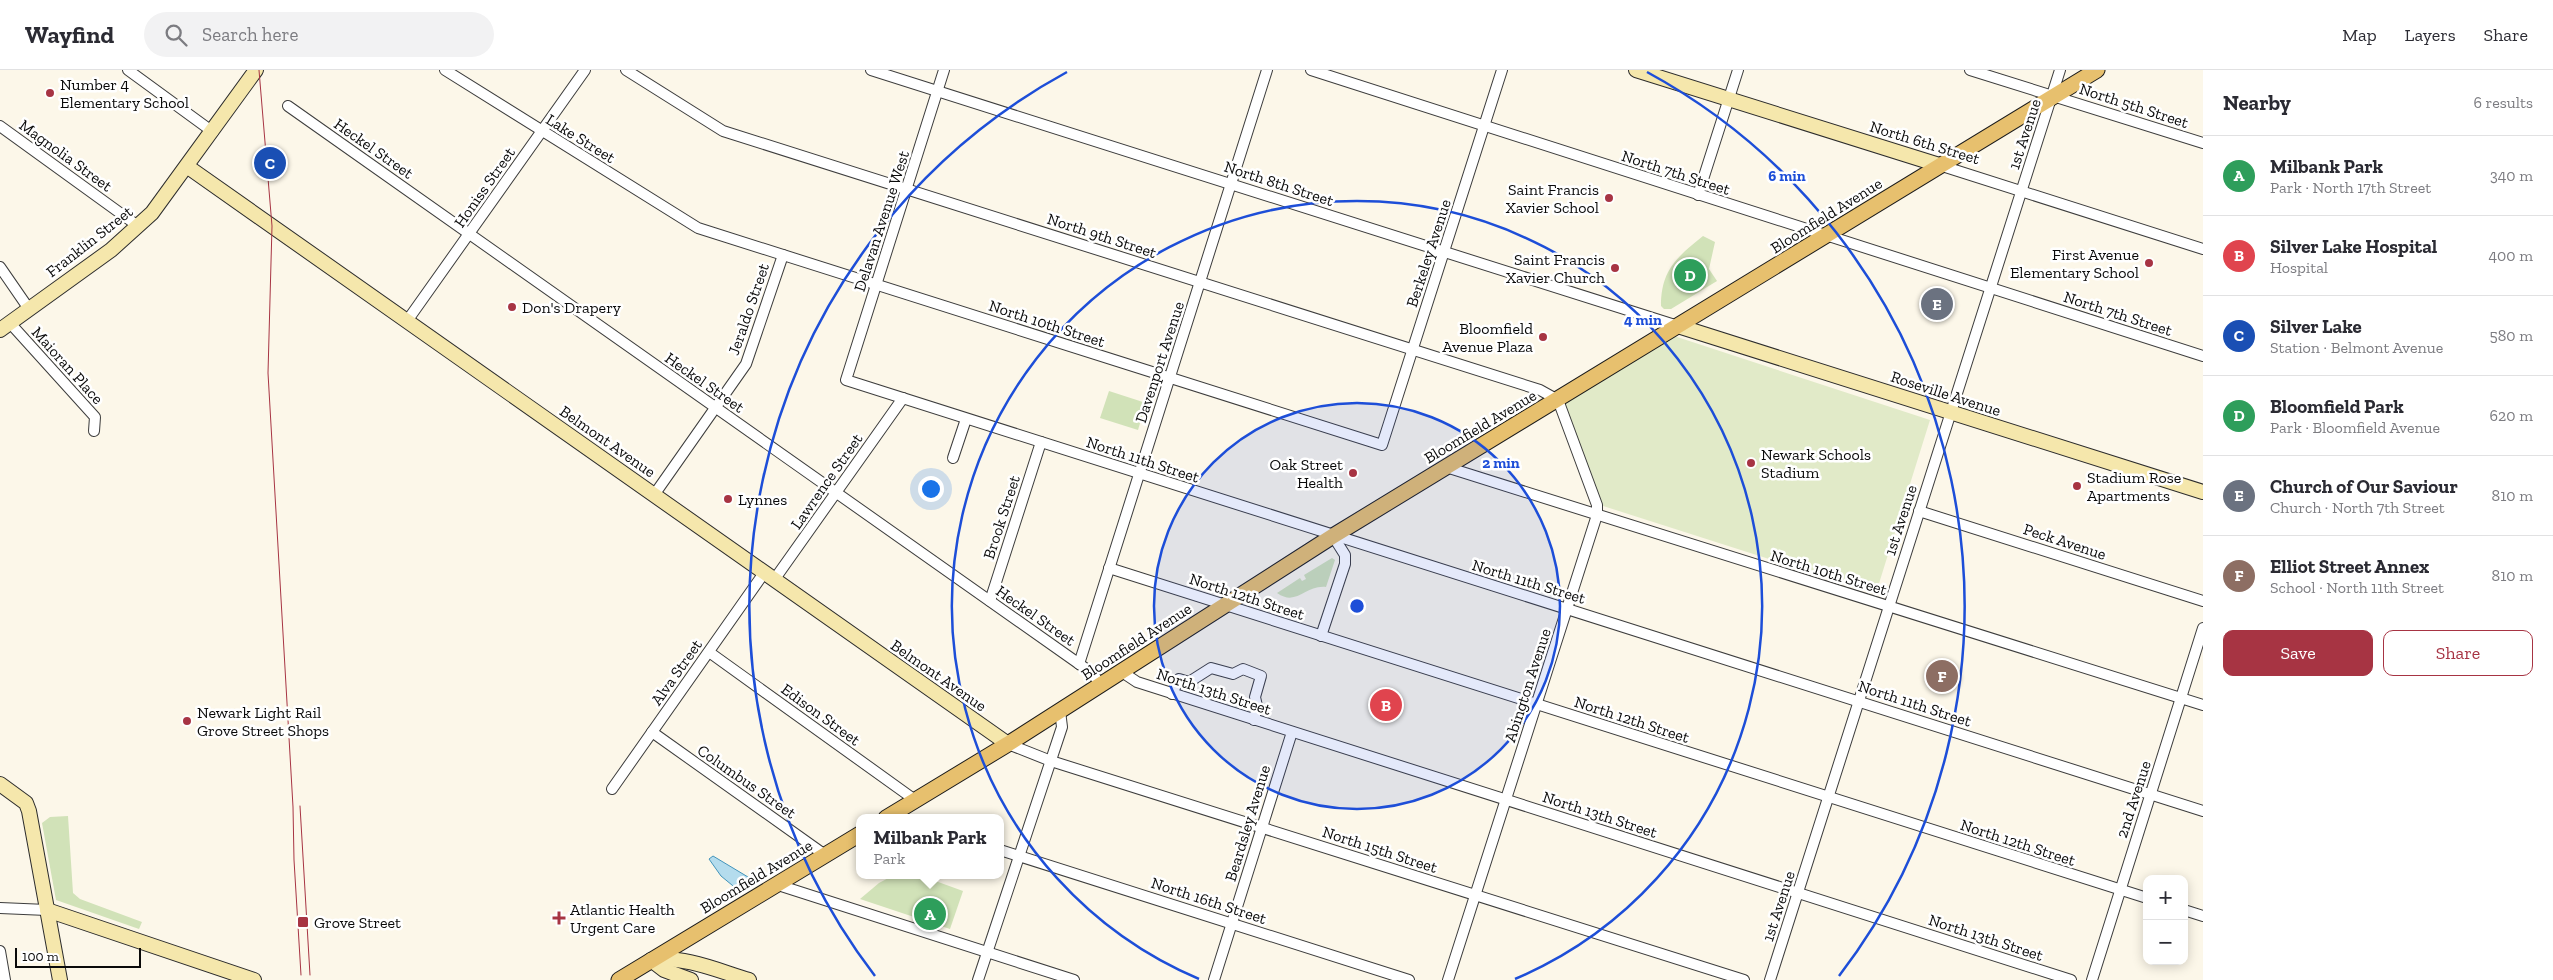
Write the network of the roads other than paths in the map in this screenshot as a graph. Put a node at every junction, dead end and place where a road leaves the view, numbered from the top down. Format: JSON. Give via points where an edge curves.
{"nodes":[{"id":1,"x":128,"y":70,"type":"edge"},
{"id":2,"x":256,"y":70,"type":"edge"},
{"id":3,"x":445,"y":70,"type":"edge"},
{"id":4,"x":585,"y":70,"type":"edge"},
{"id":5,"x":626,"y":70,"type":"edge"},
{"id":6,"x":870,"y":70,"type":"edge"},
{"id":7,"x":944,"y":70,"type":"edge"},
{"id":8,"x":1267,"y":70,"type":"edge"},
{"id":9,"x":1310,"y":70,"type":"edge"},
{"id":10,"x":1502,"y":70,"type":"edge"},
{"id":11,"x":1636,"y":70,"type":"edge"},
{"id":12,"x":1738,"y":70,"type":"edge"},
{"id":13,"x":1970,"y":70,"type":"edge"},
{"id":14,"x":2060,"y":70,"type":"edge"},
{"id":15,"x":2097,"y":70,"type":"edge"},
{"id":16,"x":937,"y":92,"type":"junction"},
{"id":17,"x":2052,"y":96,"type":"junction"},
{"id":18,"x":1728,"y":100,"type":"junction"},
{"id":19,"x":288,"y":106,"type":"dead end"},
{"id":20,"x":0,"y":126,"type":"edge"},
{"id":21,"x":1484,"y":126,"type":"junction"},
{"id":22,"x":541,"y":131,"type":"junction"},
{"id":23,"x":212,"y":132,"type":"junction"},
{"id":24,"x":2203,"y":143,"type":"edge"},
{"id":25,"x":1940,"y":165,"type":"junction"},
{"id":26,"x":188,"y":167,"type":"junction"},
{"id":27,"x":1231,"y":184,"type":"junction"},
{"id":28,"x":906,"y":189,"type":"junction"},
{"id":29,"x":2021,"y":191,"type":"junction"},
{"id":30,"x":1698,"y":195,"type":"junction"},
{"id":31,"x":138,"y":226,"type":"junction"},
{"id":32,"x":702,"y":229,"type":"joint"},
{"id":33,"x":469,"y":233,"type":"junction"},
{"id":34,"x":1826,"y":236,"type":"junction"},
{"id":35,"x":2203,"y":249,"type":"edge"},
{"id":36,"x":1444,"y":251,"type":"junction"},
{"id":37,"x":783,"y":256,"type":"junction"},
{"id":38,"x":0,"y":267,"type":"edge"},
{"id":39,"x":1200,"y":282,"type":"junction"},
{"id":40,"x":876,"y":285,"type":"junction"},
{"id":41,"x":1990,"y":288,"type":"junction"},
{"id":42,"x":29,"y":309,"type":"junction"},
{"id":43,"x":407,"y":321,"type":"junction"},
{"id":44,"x":5,"y":326,"type":"edge"},
{"id":45,"x":1678,"y":326,"type":"junction"},
{"id":46,"x":1413,"y":350,"type":"junction"},
{"id":47,"x":2203,"y":356,"type":"edge"},
{"id":48,"x":1169,"y":378,"type":"junction"},
{"id":49,"x":846,"y":380,"type":"joint"},
{"id":50,"x":903,"y":398,"type":"junction"},
{"id":51,"x":1558,"y":400,"type":"junction"},
{"id":52,"x":715,"y":408,"type":"junction"},
{"id":53,"x":1950,"y":413,"type":"junction"},
{"id":54,"x":966,"y":419,"type":"junction"},
{"id":55,"x":94,"y":431,"type":"dead end"},
{"id":56,"x":1041,"y":442,"type":"junction"},
{"id":57,"x":1382,"y":445,"type":"joint"},
{"id":58,"x":953,"y":458,"type":"dead end"},
{"id":59,"x":1446,"y":467,"type":"junction"},
{"id":60,"x":1139,"y":474,"type":"junction"},
{"id":61,"x":2203,"y":492,"type":"edge"},
{"id":62,"x":836,"y":493,"type":"junction"},
{"id":63,"x":654,"y":495,"type":"junction"},
{"id":64,"x":1919,"y":511,"type":"junction"},
{"id":65,"x":1597,"y":514,"type":"junction"},
{"id":66,"x":1333,"y":536,"type":"junction"},
{"id":67,"x":1109,"y":568,"type":"junction"},
{"id":68,"x":769,"y":576,"type":"junction"},
{"id":69,"x":990,"y":601,"type":"junction"},
{"id":70,"x":2203,"y":601,"type":"edge"},
{"id":71,"x":1223,"y":605,"type":"junction"},
{"id":72,"x":1889,"y":606,"type":"junction"},
{"id":73,"x":1567,"y":609,"type":"junction"},
{"id":74,"x":2203,"y":628,"type":"edge"},
{"id":75,"x":1321,"y":636,"type":"junction"},
{"id":76,"x":709,"y":652,"type":"junction"},
{"id":77,"x":1079,"y":664,"type":"junction"},
{"id":78,"x":1122,"y":672,"type":"junction"},
{"id":79,"x":1101,"y":685,"type":"junction"},
{"id":80,"x":1172,"y":694,"type":"junction"},
{"id":81,"x":2181,"y":698,"type":"junction"},
{"id":82,"x":1858,"y":701,"type":"junction"},
{"id":83,"x":1536,"y":704,"type":"junction"},
{"id":84,"x":2203,"y":705,"type":"edge"},
{"id":85,"x":1060,"y":711,"type":"junction"},
{"id":86,"x":1254,"y":720,"type":"junction"},
{"id":87,"x":652,"y":732,"type":"junction"},
{"id":88,"x":1292,"y":732,"type":"junction"},
{"id":89,"x":1008,"y":744,"type":"junction"},
{"id":90,"x":1051,"y":761,"type":"junction"},
{"id":91,"x":0,"y":784,"type":"edge"},
{"id":92,"x":612,"y":788,"type":"dead end"},
{"id":93,"x":2150,"y":794,"type":"junction"},
{"id":94,"x":1828,"y":797,"type":"junction"},
{"id":95,"x":916,"y":800,"type":"junction"},
{"id":96,"x":1506,"y":800,"type":"junction"},
{"id":97,"x":2203,"y":811,"type":"edge"},
{"id":98,"x":896,"y":814,"type":"edge"},
{"id":99,"x":1261,"y":828,"type":"junction"},
{"id":100,"x":856,"y":836,"type":"edge"},
{"id":101,"x":1004,"y":851,"type":"edge"},
{"id":102,"x":825,"y":855,"type":"junction"},
{"id":103,"x":1019,"y":856,"type":"junction"},
{"id":104,"x":775,"y":884,"type":"junction"},
{"id":105,"x":2120,"y":890,"type":"junction"},
{"id":106,"x":1798,"y":893,"type":"junction"},
{"id":107,"x":1475,"y":895,"type":"junction"},
{"id":108,"x":2143,"y":897,"type":"edge"},
{"id":109,"x":0,"y":908,"type":"edge"},
{"id":110,"x":47,"y":910,"type":"junction"},
{"id":111,"x":2188,"y":911,"type":"edge"},
{"id":112,"x":2203,"y":916,"type":"edge"},
{"id":113,"x":1232,"y":923,"type":"junction"},
{"id":114,"x":988,"y":951,"type":"junction"},
{"id":115,"x":0,"y":952,"type":"edge"},
{"id":116,"x":651,"y":960,"type":"junction"},
{"id":117,"x":5,"y":980,"type":"edge"},
{"id":118,"x":60,"y":980,"type":"edge"},
{"id":119,"x":254,"y":980,"type":"edge"},
{"id":120,"x":619,"y":980,"type":"edge"},
{"id":121,"x":691,"y":980,"type":"edge"},
{"id":122,"x":749,"y":980,"type":"edge"},
{"id":123,"x":978,"y":980,"type":"edge"},
{"id":124,"x":1074,"y":980,"type":"edge"},
{"id":125,"x":1214,"y":980,"type":"edge"},
{"id":126,"x":1409,"y":980,"type":"edge"},
{"id":127,"x":1448,"y":980,"type":"edge"},
{"id":128,"x":1744,"y":980,"type":"edge"},
{"id":129,"x":1770,"y":980,"type":"edge"},
{"id":130,"x":2071,"y":980,"type":"edge"},
{"id":131,"x":2092,"y":980,"type":"edge"}],
"edges":[{"from":1,"to":23,"type":"street"},
{"from":2,"to":23,"type":"street","name":"Franklin Street"},
{"from":3,"to":22,"type":"street","name":"Lake Street"},
{"from":4,"to":22,"type":"street","name":"Honiss Street"},
{"from":5,"to":28,"type":"street","name":"North 9th Street","via":[[723,131]]},
{"from":6,"to":16,"type":"street","name":"North 8th Street"},
{"from":7,"to":16,"type":"street","name":"Delavan Avenue West"},
{"from":8,"to":27,"type":"street","name":"Davenport Avenue"},
{"from":9,"to":21,"type":"street","name":"North 7th Street"},
{"from":10,"to":21,"type":"street","name":"Berkeley Avenue"},
{"from":11,"to":18,"type":"street","name":"North 6th Street"},
{"from":12,"to":18,"type":"street"},
{"from":13,"to":17,"type":"street","name":"North 5th Street"},
{"from":14,"to":17,"type":"street","name":"1st Avenue"},
{"from":15,"to":17,"type":"main road","name":"Bloomfield Avenue"},
{"from":16,"to":27,"type":"street","name":"North 8th Street"},
{"from":16,"to":28,"type":"street","name":"Delavan Avenue West"},
{"from":17,"to":24,"type":"street","name":"North 5th Street"},
{"from":17,"to":25,"type":"main road","name":"Bloomfield Avenue"},
{"from":17,"to":29,"type":"street","name":"1st Avenue"},
{"from":18,"to":25,"type":"street","name":"North 6th Street"},
{"from":18,"to":30,"type":"street"},
{"from":19,"to":33,"type":"street","name":"Heckel Street"},
{"from":20,"to":31,"type":"street","name":"Magnolia Street"},
{"from":21,"to":30,"type":"street","name":"North 7th Street"},
{"from":21,"to":36,"type":"street","name":"Berkeley Avenue"},
{"from":22,"to":32,"type":"street","name":"Lake Street"},
{"from":22,"to":33,"type":"street","name":"Honiss Street"},
{"from":23,"to":26,"type":"street","name":"Franklin Street"},
{"from":25,"to":29,"type":"street","name":"North 6th Street"},
{"from":25,"to":34,"type":"main road","name":"Bloomfield Avenue"},
{"from":26,"to":31,"type":"street","name":"Franklin Street","via":[[158,207]]},
{"from":26,"to":43,"type":"street","name":"Belmont Avenue"},
{"from":27,"to":36,"type":"street","name":"North 8th Street"},
{"from":27,"to":39,"type":"street","name":"Davenport Avenue"},
{"from":28,"to":39,"type":"street","name":"North 9th Street"},
{"from":28,"to":40,"type":"street","name":"Delavan Avenue West"},
{"from":29,"to":35,"type":"street","name":"North 6th Street"},
{"from":29,"to":41,"type":"street","name":"1st Avenue"},
{"from":30,"to":34,"type":"street","name":"North 7th Street"},
{"from":31,"to":42,"type":"street","name":"Franklin Street","via":[[111,250]]},
{"from":32,"to":37,"type":"street","name":"North 10th Street"},
{"from":33,"to":43,"type":"street","name":"Honiss Street"},
{"from":33,"to":52,"type":"street","name":"Heckel Street"},
{"from":34,"to":41,"type":"street","name":"North 7th Street"},
{"from":34,"to":45,"type":"main road","name":"Bloomfield Avenue"},
{"from":36,"to":45,"type":"street","name":"North 8th Street"},
{"from":36,"to":46,"type":"street","name":"Berkeley Avenue"},
{"from":37,"to":40,"type":"street","name":"North 10th Street"},
{"from":37,"to":52,"type":"street","name":"Jeraldo Street","via":[[748,359]]},
{"from":38,"to":42,"type":"street"},
{"from":39,"to":46,"type":"street","name":"North 9th Street"},
{"from":39,"to":48,"type":"street","name":"Davenport Avenue"},
{"from":40,"to":48,"type":"street","name":"North 10th Street"},
{"from":40,"to":49,"type":"street","name":"Delavan Avenue West"},
{"from":41,"to":47,"type":"street","name":"North 7th Street"},
{"from":41,"to":53,"type":"street","name":"1st Avenue"},
{"from":42,"to":44,"type":"street","name":"Franklin Street"},
{"from":43,"to":63,"type":"street","name":"Belmont Avenue"},
{"from":44,"to":55,"type":"street","name":"Maioran Place","via":[[95,417]]},
{"from":45,"to":51,"type":"main road","name":"Bloomfield Avenue"},
{"from":45,"to":53,"type":"street","name":"Roseville Avenue"},
{"from":46,"to":51,"type":"street","name":"North 9th Street","via":[[1546,392]]},
{"from":46,"to":57,"type":"street","name":"Berkeley Avenue"},
{"from":48,"to":57,"type":"street","name":"North 10th Street"},
{"from":48,"to":60,"type":"street","name":"Davenport Avenue"},
{"from":49,"to":50,"type":"street","name":"North 11th Street"},
{"from":50,"to":54,"type":"street","name":"North 11th Street"},
{"from":50,"to":62,"type":"street","name":"Lawrence Street"},
{"from":51,"to":59,"type":"main road","name":"Bloomfield Avenue"},
{"from":51,"to":65,"type":"street","via":[[1597,505]]},
{"from":52,"to":62,"type":"street","name":"Heckel Street"},
{"from":52,"to":63,"type":"street","name":"Jeraldo Street"},
{"from":53,"to":61,"type":"street","name":"Roseville Avenue"},
{"from":53,"to":64,"type":"street","name":"1st Avenue"},
{"from":54,"to":56,"type":"street","name":"North 11th Street"},
{"from":54,"to":58,"type":"street"},
{"from":56,"to":60,"type":"street","name":"North 11th Street"},
{"from":56,"to":69,"type":"street","name":"Brook Street"},
{"from":59,"to":65,"type":"street","name":"North 10th Street"},
{"from":59,"to":66,"type":"main road","name":"Bloomfield Avenue"},
{"from":60,"to":66,"type":"street","name":"North 11th Street"},
{"from":60,"to":67,"type":"street","name":"Davenport Avenue"},
{"from":62,"to":68,"type":"street","name":"Lawrence Street"},
{"from":62,"to":69,"type":"street","name":"Heckel Street"},
{"from":63,"to":68,"type":"street","name":"Belmont Avenue"},
{"from":64,"to":70,"type":"street","name":"Peck Avenue"},
{"from":64,"to":72,"type":"street","name":"1st Avenue"},
{"from":65,"to":72,"type":"street","name":"North 10th Street"},
{"from":65,"to":73,"type":"street","name":"Abington Avenue"},
{"from":66,"to":71,"type":"main road","name":"Bloomfield Avenue"},
{"from":66,"to":73,"type":"street","name":"North 11th Street"},
{"from":66,"to":75,"type":"street","via":[[1345,555],[1345,564]]},
{"from":67,"to":71,"type":"street","name":"North 12th Street"},
{"from":67,"to":77,"type":"street","name":"Davenport Avenue"},
{"from":68,"to":76,"type":"street","name":"Alva Street"},
{"from":68,"to":89,"type":"street","name":"Belmont Avenue"},
{"from":69,"to":77,"type":"street","name":"Heckel Street"},
{"from":71,"to":75,"type":"street","name":"North 12th Street"},
{"from":71,"to":78,"type":"main road","name":"Bloomfield Avenue"},
{"from":72,"to":81,"type":"street","name":"North 10th Street"},
{"from":72,"to":82,"type":"street","name":"1st Avenue"},
{"from":73,"to":82,"type":"street","name":"North 11th Street"},
{"from":73,"to":83,"type":"street","name":"Abington Avenue"},
{"from":74,"to":81,"type":"street","name":"2nd Avenue"},
{"from":75,"to":83,"type":"street","name":"North 12th Street"},
{"from":76,"to":87,"type":"street","name":"Alva Street"},
{"from":76,"to":95,"type":"street","name":"Edison Street"},
{"from":77,"to":79,"type":"street","name":"Heckel Street"},
{"from":78,"to":79,"type":"main road","name":"Bloomfield Avenue"},
{"from":78,"to":80,"type":"street","name":"North 13th Street","via":[[1137,682]]},
{"from":79,"to":85,"type":"main road","name":"Bloomfield Avenue"},
{"from":80,"to":86,"type":"street","name":"North 13th Street"},
{"from":80,"to":86,"type":"street","via":[[1179,679],[1188,682],[1211,668],[1233,674],[1243,669],[1260,676]]},
{"from":81,"to":84,"type":"street","name":"North 10th Street"},
{"from":81,"to":93,"type":"street","name":"2nd Avenue"},
{"from":82,"to":93,"type":"street","name":"North 11th Street"},
{"from":82,"to":94,"type":"street","name":"1st Avenue"},
{"from":83,"to":94,"type":"street","name":"North 12th Street"},
{"from":83,"to":96,"type":"street","name":"Abington Avenue"},
{"from":85,"to":89,"type":"main road","name":"Bloomfield Avenue"},
{"from":85,"to":90,"type":"street","via":[[1062,726]]},
{"from":86,"to":88,"type":"street","name":"North 13th Street"},
{"from":87,"to":92,"type":"street","name":"Alva Street"},
{"from":87,"to":102,"type":"street","name":"Columbus Street"},
{"from":88,"to":96,"type":"street","name":"North 13th Street"},
{"from":88,"to":99,"type":"street","name":"Beardsley Avenue"},
{"from":89,"to":90,"type":"street","name":"North 15th Street"},
{"from":89,"to":95,"type":"main road","name":"Bloomfield Avenue"},
{"from":90,"to":99,"type":"street","name":"North 15th Street"},
{"from":90,"to":103,"type":"street"},
{"from":91,"to":110,"type":"street","via":[[26,803],[29,811]]},
{"from":93,"to":97,"type":"street","name":"North 11th Street"},
{"from":93,"to":105,"type":"street","name":"2nd Avenue"},
{"from":94,"to":105,"type":"street","name":"North 12th Street"},
{"from":94,"to":106,"type":"street","name":"1st Avenue"},
{"from":95,"to":98,"type":"main road","name":"Bloomfield Avenue"},
{"from":96,"to":106,"type":"street","name":"North 13th Street"},
{"from":96,"to":107,"type":"street","name":"Abington Avenue"},
{"from":99,"to":107,"type":"street","name":"North 15th Street"},
{"from":99,"to":113,"type":"street","name":"Beardsley Avenue"},
{"from":100,"to":102,"type":"main road","name":"Bloomfield Avenue"},
{"from":101,"to":103,"type":"street","name":"North 16th Street"},
{"from":102,"to":104,"type":"main road","name":"Bloomfield Avenue"},
{"from":103,"to":113,"type":"street","name":"North 16th Street"},
{"from":103,"to":114,"type":"street"},
{"from":104,"to":114,"type":"street"},
{"from":104,"to":116,"type":"main road","name":"Bloomfield Avenue"},
{"from":105,"to":108,"type":"street","name":"North 12th Street"},
{"from":105,"to":131,"type":"street","name":"2nd Avenue"},
{"from":106,"to":129,"type":"street","name":"1st Avenue"},
{"from":106,"to":130,"type":"street","name":"North 13th Street"},
{"from":107,"to":127,"type":"street","name":"Abington Avenue"},
{"from":107,"to":128,"type":"street","name":"North 15th Street"},
{"from":109,"to":110,"type":"street"},
{"from":110,"to":118,"type":"street"},
{"from":110,"to":119,"type":"street"},
{"from":111,"to":112,"type":"street"},
{"from":113,"to":125,"type":"street","name":"Beardsley Avenue"},
{"from":113,"to":126,"type":"street","name":"North 16th Street"},
{"from":114,"to":123,"type":"street"},
{"from":114,"to":124,"type":"street"},
{"from":115,"to":117,"type":"street"},
{"from":116,"to":120,"type":"main road","name":"Bloomfield Avenue"},
{"from":116,"to":121,"type":"street","via":[[664,970]]},
{"from":116,"to":122,"type":"street","via":[[689,961]]}]}
